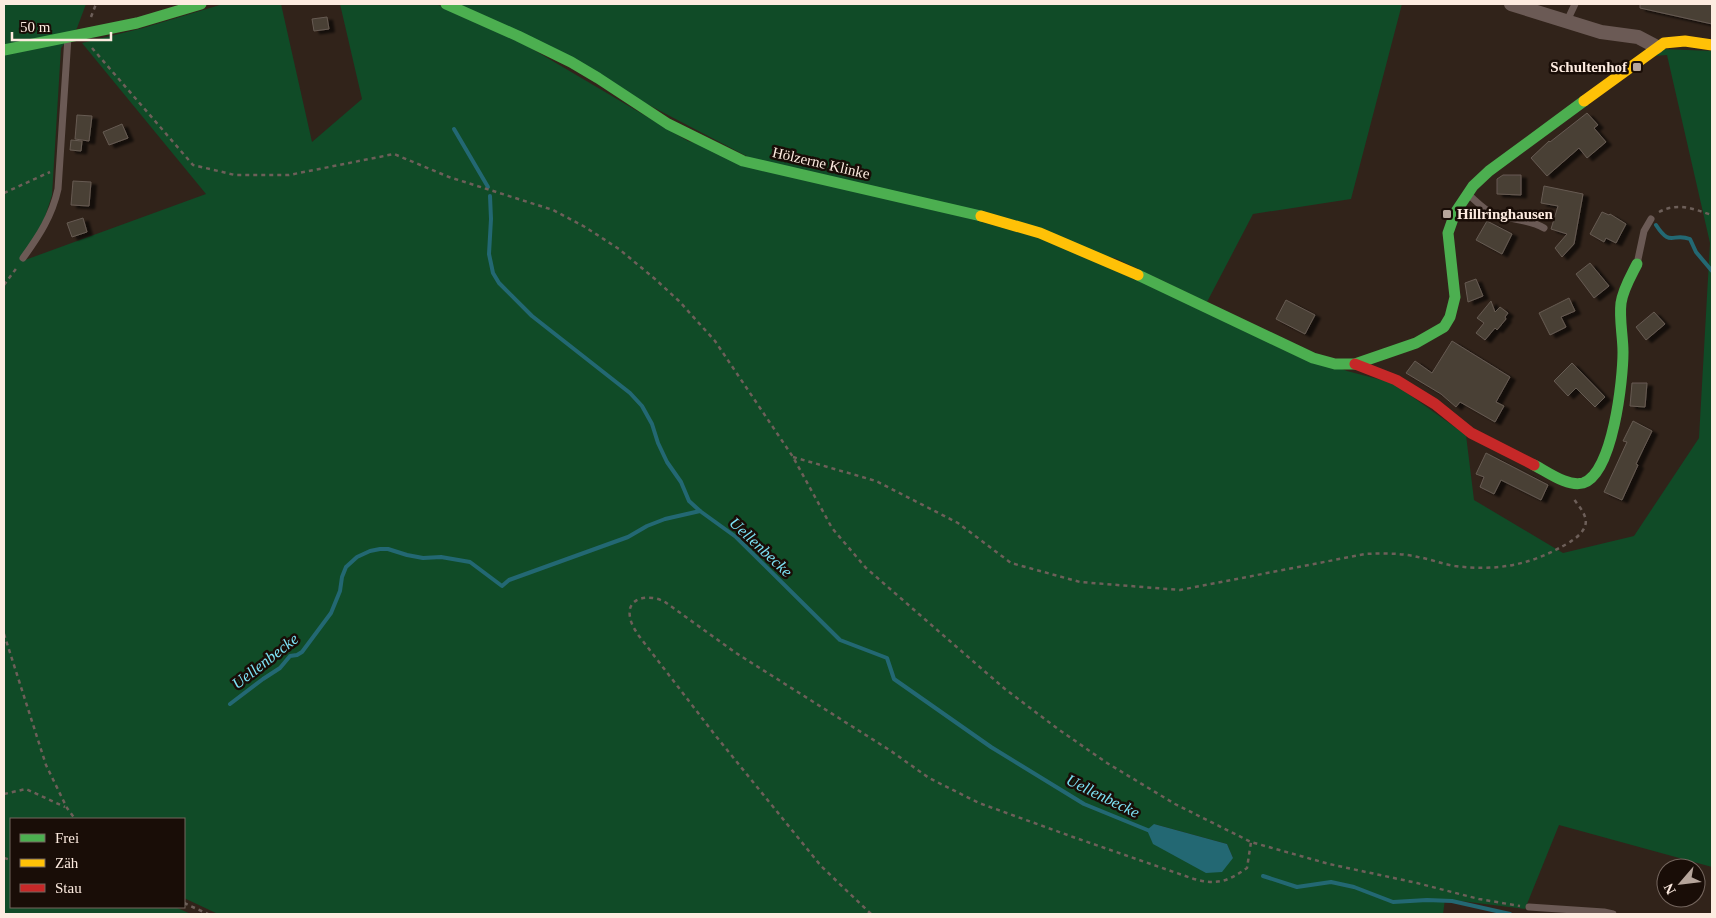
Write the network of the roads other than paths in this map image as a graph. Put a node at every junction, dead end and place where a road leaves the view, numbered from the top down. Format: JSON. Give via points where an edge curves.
{"nodes":[{"id":1,"x":201,"y":4,"type":"edge"},
{"id":2,"x":446,"y":4,"type":"edge"},
{"id":3,"x":1511,"y":4,"type":"edge"},
{"id":4,"x":1575,"y":4,"type":"edge"},
{"id":5,"x":1567,"y":21,"type":"junction"},
{"id":6,"x":68,"y":37,"type":"junction"},
{"id":7,"x":1712,"y":45,"type":"edge"},
{"id":8,"x":1657,"y":47,"type":"junction"},
{"id":9,"x":4,"y":50,"type":"edge"},
{"id":10,"x":1467,"y":194,"type":"junction"},
{"id":11,"x":1651,"y":219,"type":"road end"},
{"id":12,"x":1544,"y":228,"type":"dead end"},
{"id":13,"x":23,"y":258,"type":"road end"},
{"id":14,"x":1636,"y":264,"type":"joint"},
{"id":15,"x":1355,"y":364,"type":"junction"},
{"id":16,"x":1529,"y":907,"type":"road end"},
{"id":17,"x":1613,"y":914,"type":"edge"}],
"edges":[{"from":1,"to":6,"type":"street","via":[[137,23]]},
{"from":2,"to":15,"type":"street","name":"Hölzerne Klinke","via":[[573,64],[667,123],[744,161],[973,213],[1040,232],[1313,358],[1335,364]]},
{"from":3,"to":5,"type":"street"},
{"from":4,"to":5,"type":"lane"},
{"from":5,"to":8,"type":"street","via":[[1601,32],[1638,36]]},
{"from":6,"to":9,"type":"street"},
{"from":6,"to":13,"type":"lane","via":[[55,203]]},
{"from":7,"to":8,"type":"street","via":[[1685,41]]},
{"from":8,"to":10,"type":"street","via":[[1489,171]]},
{"from":10,"to":12,"type":"lane","via":[[1492,214],[1535,222]]},
{"from":10,"to":15,"type":"street","via":[[1448,233],[1455,297],[1448,322],[1416,343]]},
{"from":11,"to":14,"type":"lane","via":[[1644,231]]},
{"from":14,"to":15,"type":"street","via":[[1620,306],[1623,353],[1609,445],[1601,466],[1592,478],[1583,483],[1565,481],[1471,432],[1396,380]]},
{"from":16,"to":17,"type":"lane"}]}
